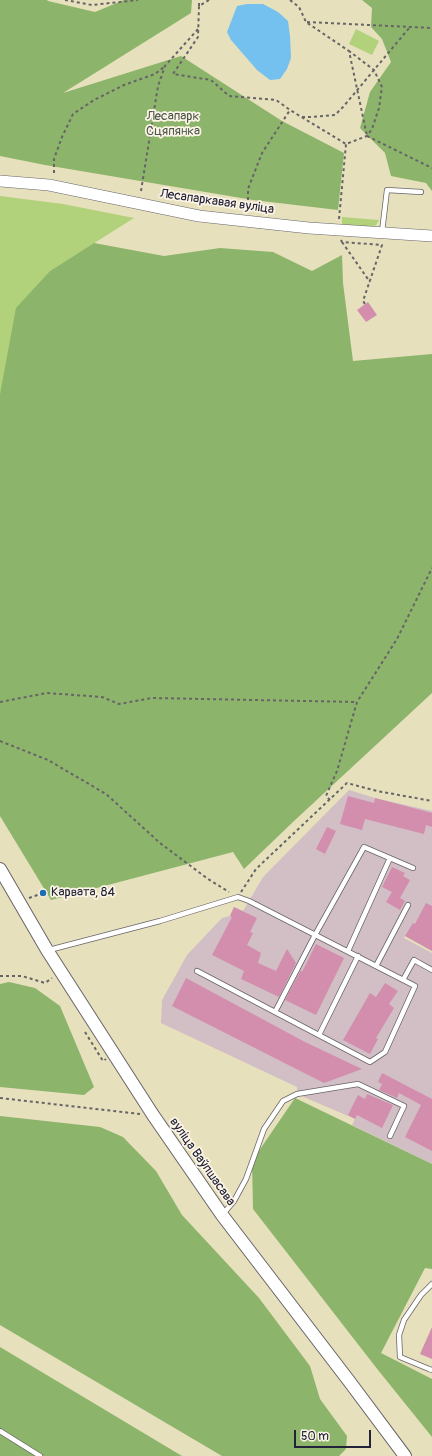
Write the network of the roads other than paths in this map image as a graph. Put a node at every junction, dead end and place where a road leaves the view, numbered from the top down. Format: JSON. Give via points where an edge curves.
{"nodes":[{"id":1,"x":0,"y":181,"type":"edge"},
{"id":2,"x":421,"y":192,"type":"dead end"},
{"id":3,"x":382,"y":233,"type":"junction"},
{"id":4,"x":432,"y":236,"type":"edge"},
{"id":5,"x":390,"y":858,"type":"junction"},
{"id":6,"x":413,"y":868,"type":"dead end"},
{"id":7,"x":0,"y":869,"type":"edge"},
{"id":8,"x":408,"y":905,"type":"dead end"},
{"id":9,"x":315,"y":935,"type":"junction"},
{"id":10,"x":47,"y":950,"type":"junction"},
{"id":11,"x":348,"y":951,"type":"junction"},
{"id":12,"x":358,"y":956,"type":"junction"},
{"id":13,"x":376,"y":966,"type":"junction"},
{"id":14,"x":432,"y":970,"type":"edge"},
{"id":15,"x":197,"y":971,"type":"dead end"},
{"id":16,"x":403,"y":980,"type":"junction"},
{"id":17,"x":275,"y":1012,"type":"junction"},
{"id":18,"x":319,"y":1035,"type":"junction"},
{"id":19,"x":390,"y":1136,"type":"dead end"},
{"id":20,"x":222,"y":1215,"type":"junction"},
{"id":21,"x":432,"y":1284,"type":"edge"},
{"id":22,"x":432,"y":1370,"type":"edge"},
{"id":23,"x":0,"y":1431,"type":"edge"},
{"id":24,"x":40,"y":1456,"type":"edge"},
{"id":25,"x":405,"y":1456,"type":"edge"}],
"edges":[{"from":1,"to":3,"type":"street","name":"Лесапаркавая вуліца","via":[[49,185],[199,216]]},
{"from":2,"to":3,"type":"lane","via":[[387,190]]},
{"from":3,"to":4,"type":"street","name":"Лесапаркавая вуліца"},
{"from":5,"to":6,"type":"lane"},
{"from":5,"to":9,"type":"lane","via":[[364,847]]},
{"from":5,"to":11,"type":"lane"},
{"from":7,"to":10,"type":"main road","name":"вуліца Ваўпшасава"},
{"from":8,"to":13,"type":"lane"},
{"from":9,"to":10,"type":"lane","via":[[238,897],[160,921]]},
{"from":9,"to":11,"type":"lane"},
{"from":9,"to":17,"type":"lane"},
{"from":10,"to":20,"type":"main road","name":"вуліца Ваўпшасава","via":[[153,1115]]},
{"from":11,"to":12,"type":"lane"},
{"from":12,"to":13,"type":"lane"},
{"from":12,"to":18,"type":"lane"},
{"from":13,"to":16,"type":"lane"},
{"from":14,"to":16,"type":"lane","via":[[414,960]]},
{"from":15,"to":17,"type":"lane"},
{"from":16,"to":18,"type":"lane","via":[[415,986],[385,1052],[370,1062]]},
{"from":17,"to":18,"type":"lane"},
{"from":19,"to":20,"type":"lane","via":[[404,1106],[358,1084],[297,1094],[283,1100],[264,1128],[246,1179],[234,1201]]},
{"from":20,"to":25,"type":"main road","name":"вуліца Ваўпшасава"},
{"from":21,"to":22,"type":"lane","via":[[404,1320],[399,1335],[400,1357]]},
{"from":23,"to":24,"type":"lane"}]}
